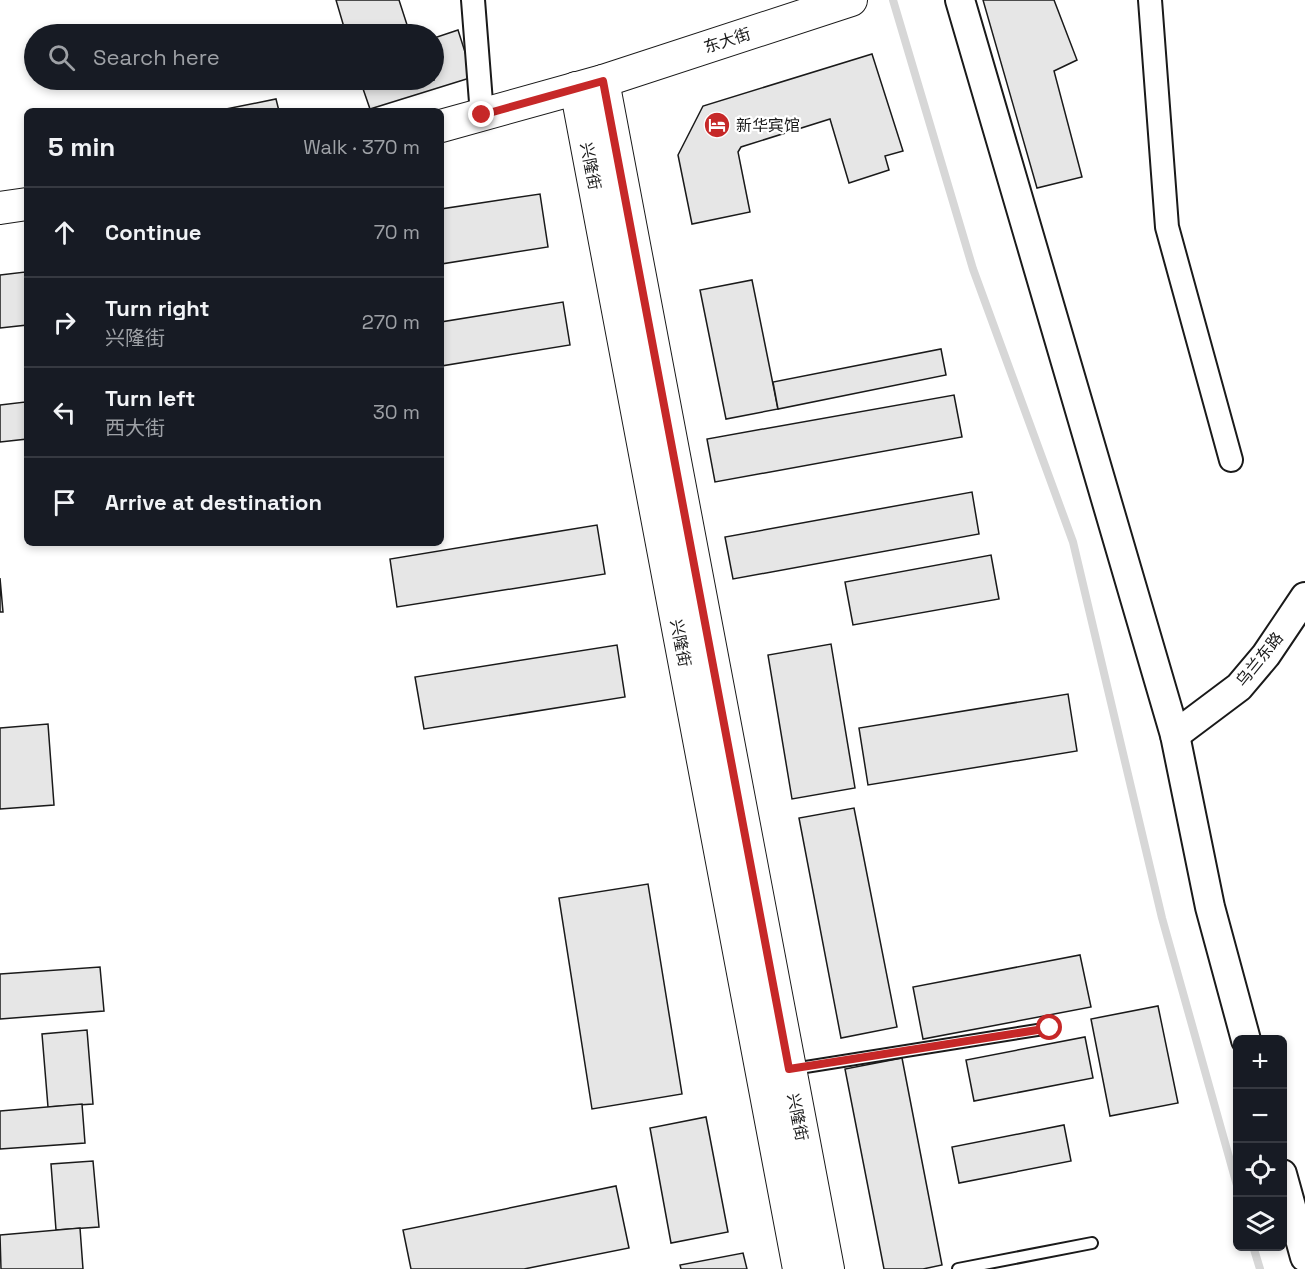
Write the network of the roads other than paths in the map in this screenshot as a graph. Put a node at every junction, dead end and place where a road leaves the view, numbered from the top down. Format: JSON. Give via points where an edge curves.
{"nodes":[{"id":1,"x":473,"y":0,"type":"edge"},
{"id":2,"x":960,"y":0,"type":"edge"},
{"id":3,"x":1150,"y":0,"type":"edge"},
{"id":4,"x":836,"y":2,"type":"edge"},
{"id":5,"x":589,"y":84,"type":"junction"},
{"id":6,"x":482,"y":115,"type":"junction"},
{"id":7,"x":444,"y":125,"type":"edge"},
{"id":8,"x":24,"y":204,"type":"edge"},
{"id":9,"x":0,"y":208,"type":"edge"},
{"id":10,"x":1231,"y":460,"type":"dead end"},
{"id":11,"x":1305,"y":597,"type":"edge"},
{"id":12,"x":1175,"y":735,"type":"junction"},
{"id":13,"x":1050,"y":1028,"type":"dead end"},
{"id":14,"x":1245,"y":1035,"type":"edge"},
{"id":15,"x":789,"y":1069,"type":"junction"},
{"id":16,"x":1287,"y":1192,"type":"edge"},
{"id":17,"x":1092,"y":1243,"type":"dead end"},
{"id":18,"x":1305,"y":1257,"type":"edge"},
{"id":19,"x":799,"y":1269,"type":"edge"},
{"id":20,"x":828,"y":1269,"type":"edge"},
{"id":21,"x":958,"y":1269,"type":"edge"}],
"edges":[{"from":1,"to":6,"type":"street"},
{"from":2,"to":12,"type":"street"},
{"from":3,"to":10,"type":"street","via":[[1167,227]]},
{"from":4,"to":5,"type":"main road","name":"东大街"},
{"from":5,"to":6,"type":"main road","name":"东大街"},
{"from":5,"to":15,"type":"main road","name":"兴隆街"},
{"from":5,"to":19,"type":"main road","name":"兴隆街"},
{"from":6,"to":7,"type":"main road","name":"东大街"},
{"from":8,"to":9,"type":"main road"},
{"from":11,"to":12,"type":"street","name":"乌兰东路","via":[[1239,687]]},
{"from":12,"to":14,"type":"street","via":[[1210,906]]},
{"from":13,"to":15,"type":"lane"},
{"from":15,"to":20,"type":"main road","name":"兴隆街"},
{"from":16,"to":18,"type":"street"},
{"from":17,"to":21,"type":"lane"}]}
